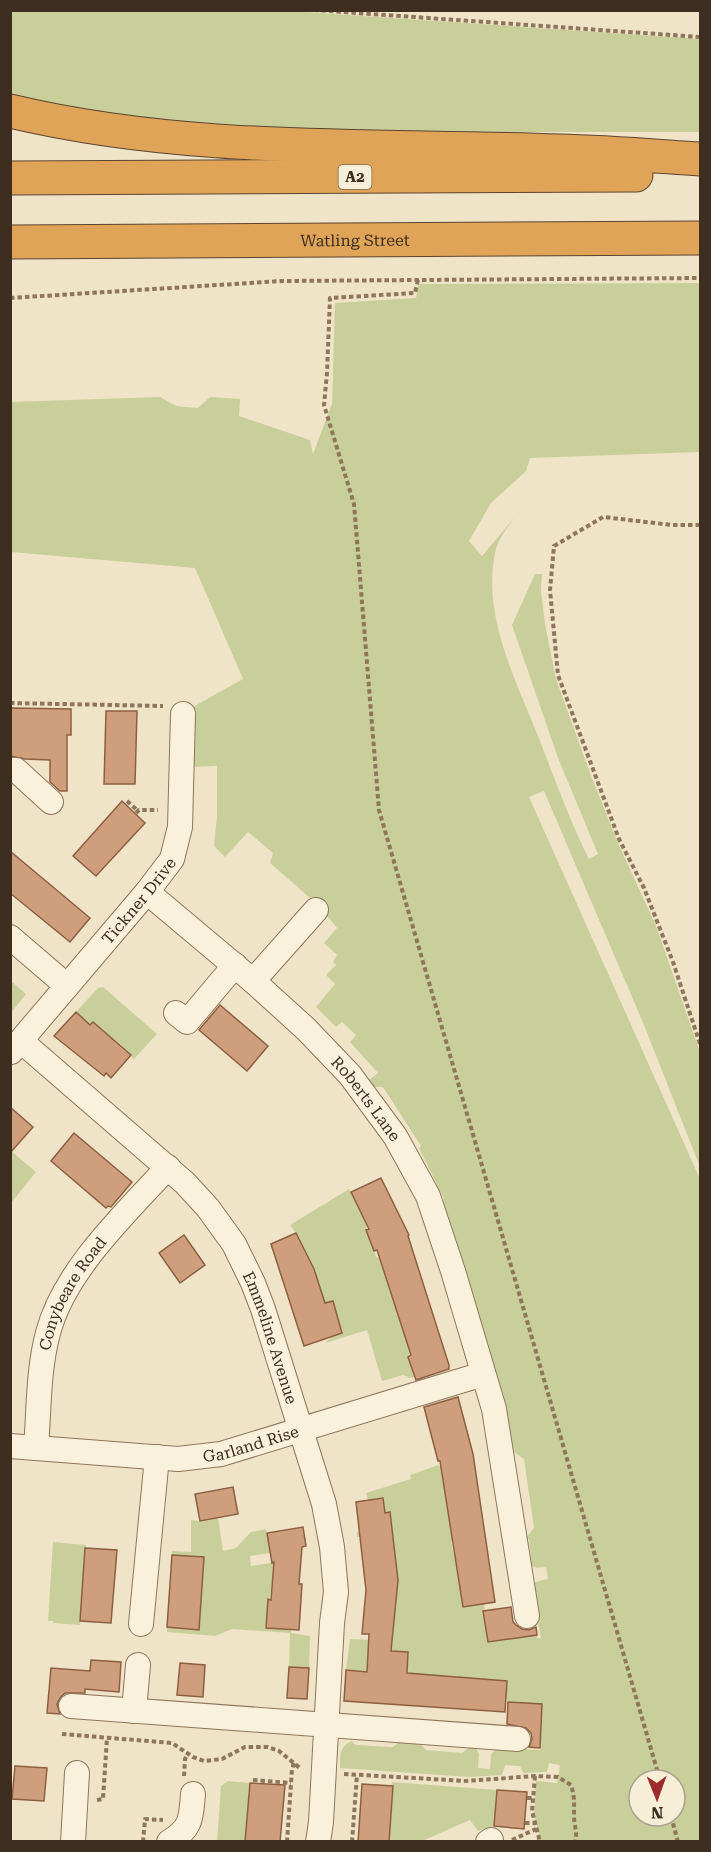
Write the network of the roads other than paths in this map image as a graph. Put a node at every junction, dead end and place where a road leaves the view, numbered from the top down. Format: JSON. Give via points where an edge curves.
{"nodes":[{"id":1,"x":10,"y":111,"type":"edge"},
{"id":2,"x":700,"y":159,"type":"edge"},
{"id":3,"x":700,"y":175,"type":"edge"},
{"id":4,"x":10,"y":178,"type":"edge"},
{"id":5,"x":700,"y":238,"type":"edge"},
{"id":6,"x":10,"y":243,"type":"edge"},
{"id":7,"x":183,"y":714,"type":"road end"},
{"id":8,"x":10,"y":770,"type":"edge"},
{"id":9,"x":51,"y":802,"type":"dead end"},
{"id":10,"x":147,"y":892,"type":"junction"},
{"id":11,"x":316,"y":910,"type":"dead end"},
{"id":12,"x":10,"y":938,"type":"edge"},
{"id":13,"x":244,"y":973,"type":"junction"},
{"id":14,"x":67,"y":986,"type":"junction"},
{"id":15,"x":176,"y":1013,"type":"dead end"},
{"id":16,"x":16,"y":1047,"type":"edge"},
{"id":17,"x":168,"y":1167,"type":"junction"},
{"id":18,"x":483,"y":1374,"type":"junction"},
{"id":19,"x":302,"y":1430,"type":"junction"},
{"id":20,"x":10,"y":1446,"type":"edge"},
{"id":21,"x":36,"y":1448,"type":"junction"},
{"id":22,"x":157,"y":1457,"type":"junction"},
{"id":23,"x":526,"y":1616,"type":"dead end"},
{"id":24,"x":141,"y":1624,"type":"dead end"},
{"id":25,"x":138,"y":1665,"type":"dead end"},
{"id":26,"x":70,"y":1706,"type":"dead end"},
{"id":27,"x":135,"y":1711,"type":"junction"},
{"id":28,"x":325,"y":1724,"type":"junction"},
{"id":29,"x":518,"y":1739,"type":"dead end"},
{"id":30,"x":77,"y":1773,"type":"dead end"},
{"id":31,"x":193,"y":1794,"type":"dead end"},
{"id":32,"x":79,"y":1841,"type":"edge"},
{"id":33,"x":169,"y":1842,"type":"edge"},
{"id":34,"x":318,"y":1842,"type":"edge"}],
"edges":[{"from":1,"to":2,"type":"highway","via":[[104,129],[213,141]]},
{"from":3,"to":4,"type":"highway","number":"A2"},
{"from":5,"to":6,"type":"highway","name":"Watling Street"},
{"from":7,"to":10,"type":"street","name":"Tickner Drive","via":[[180,834],[172,860]]},
{"from":8,"to":9,"type":"street","via":[[16,770]]},
{"from":10,"to":13,"type":"street","name":"Roberts Lane"},
{"from":10,"to":14,"type":"street","name":"Tickner Drive"},
{"from":11,"to":13,"type":"street"},
{"from":12,"to":14,"type":"street"},
{"from":13,"to":15,"type":"street","via":[[187,1022]]},
{"from":13,"to":18,"type":"street","name":"Roberts Lane","via":[[350,1075],[395,1136],[428,1196]]},
{"from":14,"to":16,"type":"street","name":"Tickner Drive"},
{"from":16,"to":17,"type":"street","name":"Emmeline Avenue"},
{"from":17,"to":19,"type":"street","name":"Emmeline Avenue","via":[[208,1208],[243,1263],[263,1310]]},
{"from":17,"to":21,"type":"street","name":"Conybeare Road","via":[[89,1256],[63,1293],[46,1338]]},
{"from":18,"to":19,"type":"street","name":"Garland Rise"},
{"from":18,"to":23,"type":"street","name":"Roberts Lane","via":[[500,1439]]},
{"from":19,"to":22,"type":"street","name":"Garland Rise","via":[[221,1454]]},
{"from":19,"to":28,"type":"street","name":"Emmeline Avenue","via":[[329,1526],[336,1592]]},
{"from":20,"to":21,"type":"street","name":"Garland Rise"},
{"from":21,"to":22,"type":"street","name":"Garland Rise"},
{"from":22,"to":24,"type":"street"},
{"from":25,"to":27,"type":"street"},
{"from":26,"to":27,"type":"street"},
{"from":27,"to":28,"type":"street"},
{"from":28,"to":29,"type":"street"},
{"from":28,"to":34,"type":"street","name":"Emmeline Avenue"},
{"from":30,"to":32,"type":"street"},
{"from":31,"to":33,"type":"street","via":[[190,1824]]}]}
